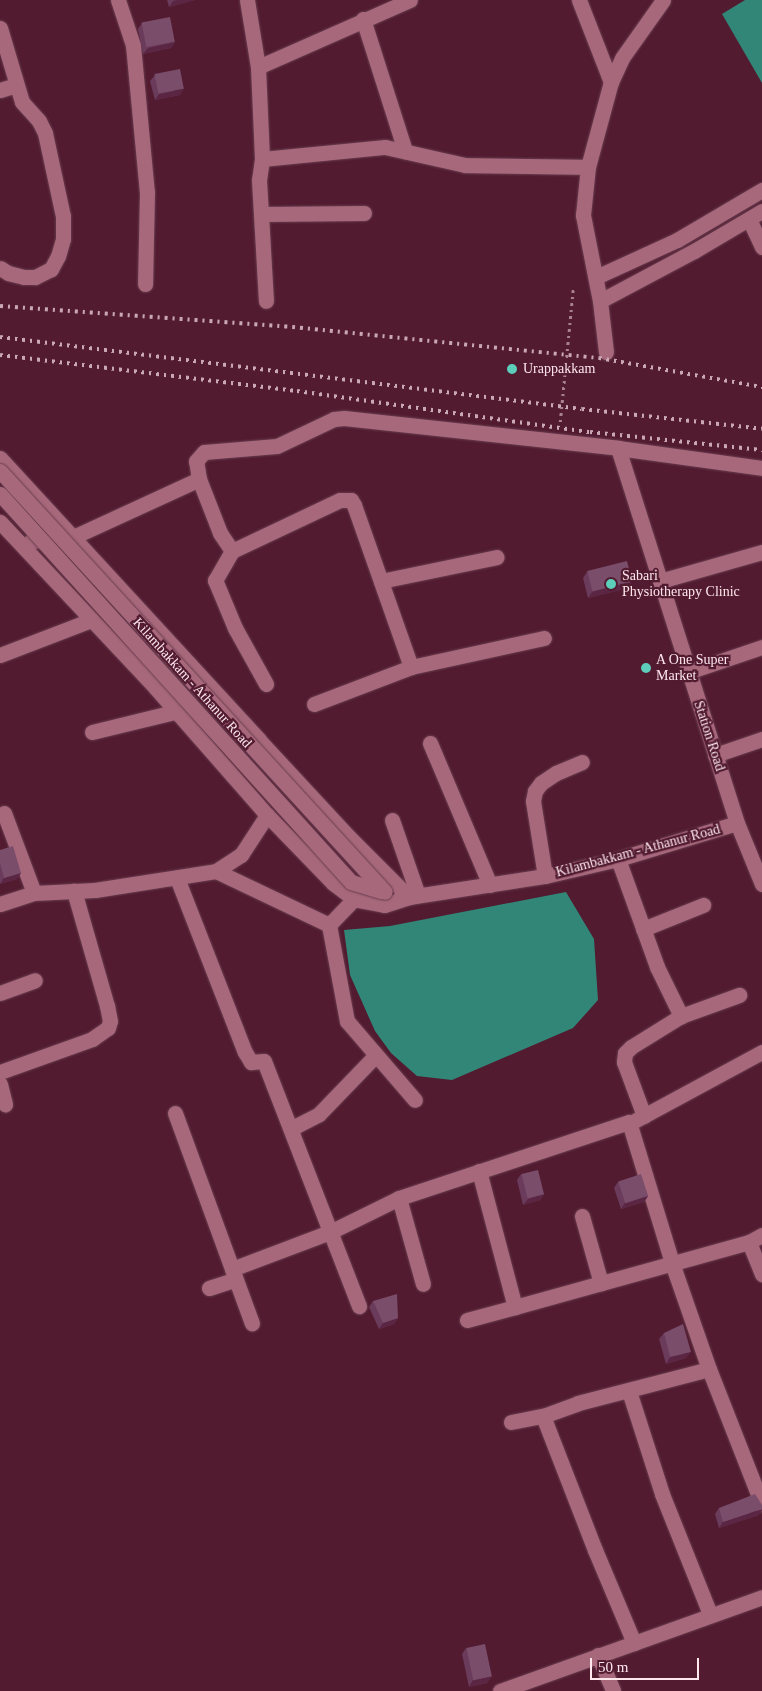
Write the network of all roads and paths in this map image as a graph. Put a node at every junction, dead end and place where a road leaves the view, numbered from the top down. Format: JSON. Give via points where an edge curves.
{"nodes":[{"id":1,"x":118,"y":0,"type":"edge"},
{"id":2,"x":247,"y":0,"type":"edge"},
{"id":3,"x":410,"y":0,"type":"edge"},
{"id":4,"x":579,"y":0,"type":"edge"},
{"id":5,"x":663,"y":0,"type":"edge"},
{"id":6,"x":363,"y":20,"type":"junction"},
{"id":7,"x":0,"y":28,"type":"edge"},
{"id":8,"x":258,"y":67,"type":"junction"},
{"id":9,"x":611,"y":82,"type":"junction"},
{"id":10,"x":16,"y":85,"type":"junction"},
{"id":11,"x":0,"y":90,"type":"edge"},
{"id":12,"x":405,"y":150,"type":"junction"},
{"id":13,"x":262,"y":159,"type":"junction"},
{"id":14,"x":588,"y":167,"type":"junction"},
{"id":15,"x":762,"y":190,"type":"edge"},
{"id":16,"x":762,"y":211,"type":"edge"},
{"id":17,"x":364,"y":213,"type":"dead end"},
{"id":18,"x":261,"y":214,"type":"junction"},
{"id":19,"x":749,"y":219,"type":"junction"},
{"id":20,"x":762,"y":247,"type":"edge"},
{"id":21,"x":0,"y":268,"type":"edge"},
{"id":22,"x":596,"y":277,"type":"junction"},
{"id":23,"x":144,"y":284,"type":"dead end"},
{"id":24,"x":573,"y":289,"type":"dead end"},
{"id":25,"x":266,"y":301,"type":"dead end"},
{"id":26,"x":600,"y":301,"type":"junction"},
{"id":27,"x":606,"y":352,"type":"dead end"},
{"id":28,"x":560,"y":422,"type":"dead end"},
{"id":29,"x":618,"y":448,"type":"junction"},
{"id":30,"x":0,"y":458,"type":"edge"},
{"id":31,"x":762,"y":468,"type":"edge"},
{"id":32,"x":0,"y":471,"type":"edge"},
{"id":33,"x":199,"y":479,"type":"junction"},
{"id":34,"x":0,"y":494,"type":"edge"},
{"id":35,"x":0,"y":522,"type":"edge"},
{"id":36,"x":0,"y":536,"type":"edge"},
{"id":37,"x":71,"y":538,"type":"junction"},
{"id":38,"x":19,"y":542,"type":"junction"},
{"id":39,"x":232,"y":552,"type":"junction"},
{"id":40,"x":762,"y":552,"type":"edge"},
{"id":41,"x":497,"y":557,"type":"dead end"},
{"id":42,"x":381,"y":581,"type":"junction"},
{"id":43,"x":660,"y":581,"type":"junction"},
{"id":44,"x":91,"y":620,"type":"junction"},
{"id":45,"x":544,"y":638,"type":"dead end"},
{"id":46,"x":762,"y":647,"type":"edge"},
{"id":47,"x":0,"y":655,"type":"edge"},
{"id":48,"x":411,"y":667,"type":"junction"},
{"id":49,"x":688,"y":672,"type":"junction"},
{"id":50,"x":266,"y":684,"type":"dead end"},
{"id":51,"x":314,"y":704,"type":"dead end"},
{"id":52,"x":174,"y":712,"type":"junction"},
{"id":53,"x":92,"y":732,"type":"dead end"},
{"id":54,"x":762,"y":739,"type":"edge"},
{"id":55,"x":430,"y":743,"type":"dead end"},
{"id":56,"x":715,"y":755,"type":"junction"},
{"id":57,"x":582,"y":762,"type":"dead end"},
{"id":58,"x":4,"y":813,"type":"dead end"},
{"id":59,"x":267,"y":815,"type":"junction"},
{"id":60,"x":392,"y":820,"type":"dead end"},
{"id":61,"x":737,"y":823,"type":"junction"},
{"id":62,"x":618,"y":859,"type":"junction"},
{"id":63,"x":216,"y":871,"type":"junction"},
{"id":64,"x":545,"y":876,"type":"junction"},
{"id":65,"x":177,"y":878,"type":"junction"},
{"id":66,"x":762,"y":884,"type":"edge"},
{"id":67,"x":490,"y":885,"type":"junction"},
{"id":68,"x":74,"y":891,"type":"junction"},
{"id":69,"x":385,"y":892,"type":"junction"},
{"id":70,"x":34,"y":893,"type":"junction"},
{"id":71,"x":414,"y":896,"type":"junction"},
{"id":72,"x":354,"y":899,"type":"junction"},
{"id":73,"x":0,"y":904,"type":"edge"},
{"id":74,"x":703,"y":905,"type":"dead end"},
{"id":75,"x":329,"y":925,"type":"junction"},
{"id":76,"x":643,"y":928,"type":"junction"},
{"id":77,"x":35,"y":980,"type":"dead end"},
{"id":78,"x":0,"y":993,"type":"edge"},
{"id":79,"x":739,"y":995,"type":"dead end"},
{"id":80,"x":681,"y":1016,"type":"junction"},
{"id":81,"x":762,"y":1052,"type":"edge"},
{"id":82,"x":376,"y":1055,"type":"junction"},
{"id":83,"x":0,"y":1072,"type":"edge"},
{"id":84,"x":0,"y":1084,"type":"edge"},
{"id":85,"x":415,"y":1100,"type":"dead end"},
{"id":86,"x":5,"y":1104,"type":"dead end"},
{"id":87,"x":175,"y":1112,"type":"dead end"},
{"id":88,"x":644,"y":1116,"type":"junction"},
{"id":89,"x":630,"y":1122,"type":"junction"},
{"id":90,"x":292,"y":1128,"type":"junction"},
{"id":91,"x":479,"y":1171,"type":"junction"},
{"id":92,"x":399,"y":1198,"type":"junction"},
{"id":93,"x":582,"y":1216,"type":"dead end"},
{"id":94,"x":330,"y":1232,"type":"junction"},
{"id":95,"x":756,"y":1238,"type":"edge"},
{"id":96,"x":672,"y":1263,"type":"junction"},
{"id":97,"x":234,"y":1274,"type":"junction"},
{"id":98,"x":762,"y":1274,"type":"edge"},
{"id":99,"x":601,"y":1283,"type":"junction"},
{"id":100,"x":423,"y":1284,"type":"dead end"},
{"id":101,"x":209,"y":1288,"type":"dead end"},
{"id":102,"x":359,"y":1306,"type":"dead end"},
{"id":103,"x":515,"y":1307,"type":"junction"},
{"id":104,"x":467,"y":1320,"type":"dead end"},
{"id":105,"x":252,"y":1323,"type":"dead end"},
{"id":106,"x":709,"y":1369,"type":"junction"},
{"id":107,"x":629,"y":1391,"type":"junction"},
{"id":108,"x":543,"y":1416,"type":"junction"},
{"id":109,"x":511,"y":1422,"type":"dead end"},
{"id":110,"x":762,"y":1504,"type":"edge"},
{"id":111,"x":762,"y":1597,"type":"edge"},
{"id":112,"x":710,"y":1614,"type":"junction"},
{"id":113,"x":634,"y":1643,"type":"junction"},
{"id":114,"x":598,"y":1655,"type":"junction"},
{"id":115,"x":508,"y":1690,"type":"edge"},
{"id":116,"x":613,"y":1691,"type":"edge"}],
"edges":[{"from":1,"to":23,"type":"street","via":[[133,45],[147,192]]},
{"from":2,"to":8,"type":"street"},
{"from":3,"to":6,"type":"street"},
{"from":4,"to":9,"type":"street"},
{"from":5,"to":9,"type":"street","via":[[622,58]]},
{"from":6,"to":8,"type":"street"},
{"from":6,"to":12,"type":"street"},
{"from":7,"to":10,"type":"street"},
{"from":8,"to":13,"type":"street"},
{"from":9,"to":14,"type":"street"},
{"from":10,"to":11,"type":"street"},
{"from":10,"to":21,"type":"street","via":[[22,102],[39,120],[45,133],[63,216],[63,239],[58,256],[43,274],[24,277]]},
{"from":12,"to":13,"type":"street","via":[[385,147]]},
{"from":12,"to":14,"type":"street","via":[[465,165]]},
{"from":13,"to":18,"type":"street","via":[[259,180]]},
{"from":14,"to":22,"type":"street","via":[[583,215]]},
{"from":15,"to":22,"type":"street","via":[[678,240]]},
{"from":16,"to":19,"type":"street"},
{"from":17,"to":18,"type":"street"},
{"from":18,"to":25,"type":"street"},
{"from":19,"to":20,"type":"street"},
{"from":19,"to":26,"type":"street"},
{"from":22,"to":26,"type":"street"},
{"from":24,"to":28,"type":"path","bridge":true},
{"from":26,"to":27,"type":"street"},
{"from":29,"to":31,"type":"street"},
{"from":29,"to":33,"type":"street","via":[[344,418],[322,423],[277,446],[204,452],[196,461]]},
{"from":29,"to":43,"type":"street","name":"Station Road"},
{"from":30,"to":37,"type":"street"},
{"from":32,"to":69,"type":"street","name":"Kilambakkam - Athanur Road","bridge":true},
{"from":33,"to":37,"type":"street"},
{"from":33,"to":39,"type":"street","via":[[220,533]]},
{"from":34,"to":69,"type":"street","name":"Kilambakkam - Athanur Road","bridge":true,"via":[[351,882]]},
{"from":35,"to":38,"type":"street"},
{"from":36,"to":38,"type":"street"},
{"from":37,"to":38,"type":"street"},
{"from":37,"to":71,"type":"street","via":[[347,835]]},
{"from":38,"to":44,"type":"street"},
{"from":39,"to":42,"type":"street","via":[[347,499],[354,505]]},
{"from":39,"to":50,"type":"street","via":[[216,580],[235,628]]},
{"from":40,"to":43,"type":"street"},
{"from":41,"to":42,"type":"street"},
{"from":42,"to":48,"type":"street"},
{"from":43,"to":49,"type":"street","name":"Station Road"},
{"from":44,"to":47,"type":"street"},
{"from":44,"to":52,"type":"street","via":[[156,688]]},
{"from":45,"to":48,"type":"street"},
{"from":46,"to":49,"type":"street"},
{"from":48,"to":51,"type":"street"},
{"from":49,"to":56,"type":"street","name":"Station Road"},
{"from":52,"to":53,"type":"street"},
{"from":52,"to":59,"type":"street"},
{"from":54,"to":56,"type":"street"},
{"from":55,"to":67,"type":"street"},
{"from":56,"to":61,"type":"street","name":"Station Road"},
{"from":57,"to":64,"type":"street","via":[[541,782],[535,791],[533,801]]},
{"from":58,"to":70,"type":"street"},
{"from":59,"to":63,"type":"street","via":[[241,856]]},
{"from":59,"to":72,"type":"street"},
{"from":60,"to":71,"type":"street"},
{"from":61,"to":62,"type":"street","name":"Kilambakkam - Athanur Road"},
{"from":61,"to":66,"type":"street","name":"Kilambakkam - Athanur Road"},
{"from":62,"to":64,"type":"street","name":"Kilambakkam - Athanur Road"},
{"from":62,"to":76,"type":"street"},
{"from":63,"to":65,"type":"street"},
{"from":63,"to":75,"type":"street"},
{"from":64,"to":67,"type":"street","name":"Kilambakkam - Athanur Road"},
{"from":65,"to":68,"type":"street"},
{"from":65,"to":90,"type":"street","via":[[244,1052],[251,1062],[264,1061]]},
{"from":67,"to":71,"type":"street","name":"Kilambakkam - Athanur Road"},
{"from":68,"to":70,"type":"street"},
{"from":68,"to":83,"type":"street","via":[[107,1006],[108,1028],[92,1039]]},
{"from":69,"to":71,"type":"street","name":"Kilambakkam - Athanur Road"},
{"from":70,"to":73,"type":"street"},
{"from":71,"to":72,"type":"street","via":[[384,905]]},
{"from":72,"to":75,"type":"street"},
{"from":74,"to":76,"type":"street"},
{"from":75,"to":82,"type":"street","via":[[347,1022]]},
{"from":76,"to":80,"type":"street","via":[[657,967]]},
{"from":77,"to":78,"type":"street"},
{"from":79,"to":80,"type":"street"},
{"from":80,"to":88,"type":"street","via":[[631,1046],[625,1053],[624,1062]]},
{"from":81,"to":88,"type":"street"},
{"from":82,"to":85,"type":"street"},
{"from":82,"to":90,"type":"street","via":[[319,1114]]},
{"from":84,"to":86,"type":"street"},
{"from":87,"to":97,"type":"street"},
{"from":88,"to":89,"type":"street"},
{"from":89,"to":91,"type":"street"},
{"from":89,"to":96,"type":"street"},
{"from":90,"to":94,"type":"street"},
{"from":91,"to":92,"type":"street"},
{"from":91,"to":103,"type":"street"},
{"from":92,"to":94,"type":"street"},
{"from":92,"to":100,"type":"street"},
{"from":93,"to":99,"type":"street"},
{"from":94,"to":97,"type":"street"},
{"from":94,"to":102,"type":"street"},
{"from":95,"to":96,"type":"street"},
{"from":95,"to":98,"type":"street"},
{"from":96,"to":99,"type":"street"},
{"from":96,"to":106,"type":"street"},
{"from":97,"to":101,"type":"street"},
{"from":97,"to":105,"type":"street"},
{"from":99,"to":103,"type":"street"},
{"from":103,"to":104,"type":"street"},
{"from":106,"to":107,"type":"street"},
{"from":106,"to":110,"type":"street"},
{"from":107,"to":108,"type":"street","via":[[578,1403]]},
{"from":107,"to":112,"type":"street","via":[[662,1494]]},
{"from":108,"to":109,"type":"street"},
{"from":108,"to":113,"type":"street"},
{"from":111,"to":112,"type":"street"},
{"from":112,"to":113,"type":"street"},
{"from":113,"to":114,"type":"street"},
{"from":114,"to":115,"type":"street"},
{"from":114,"to":116,"type":"street"}]}
